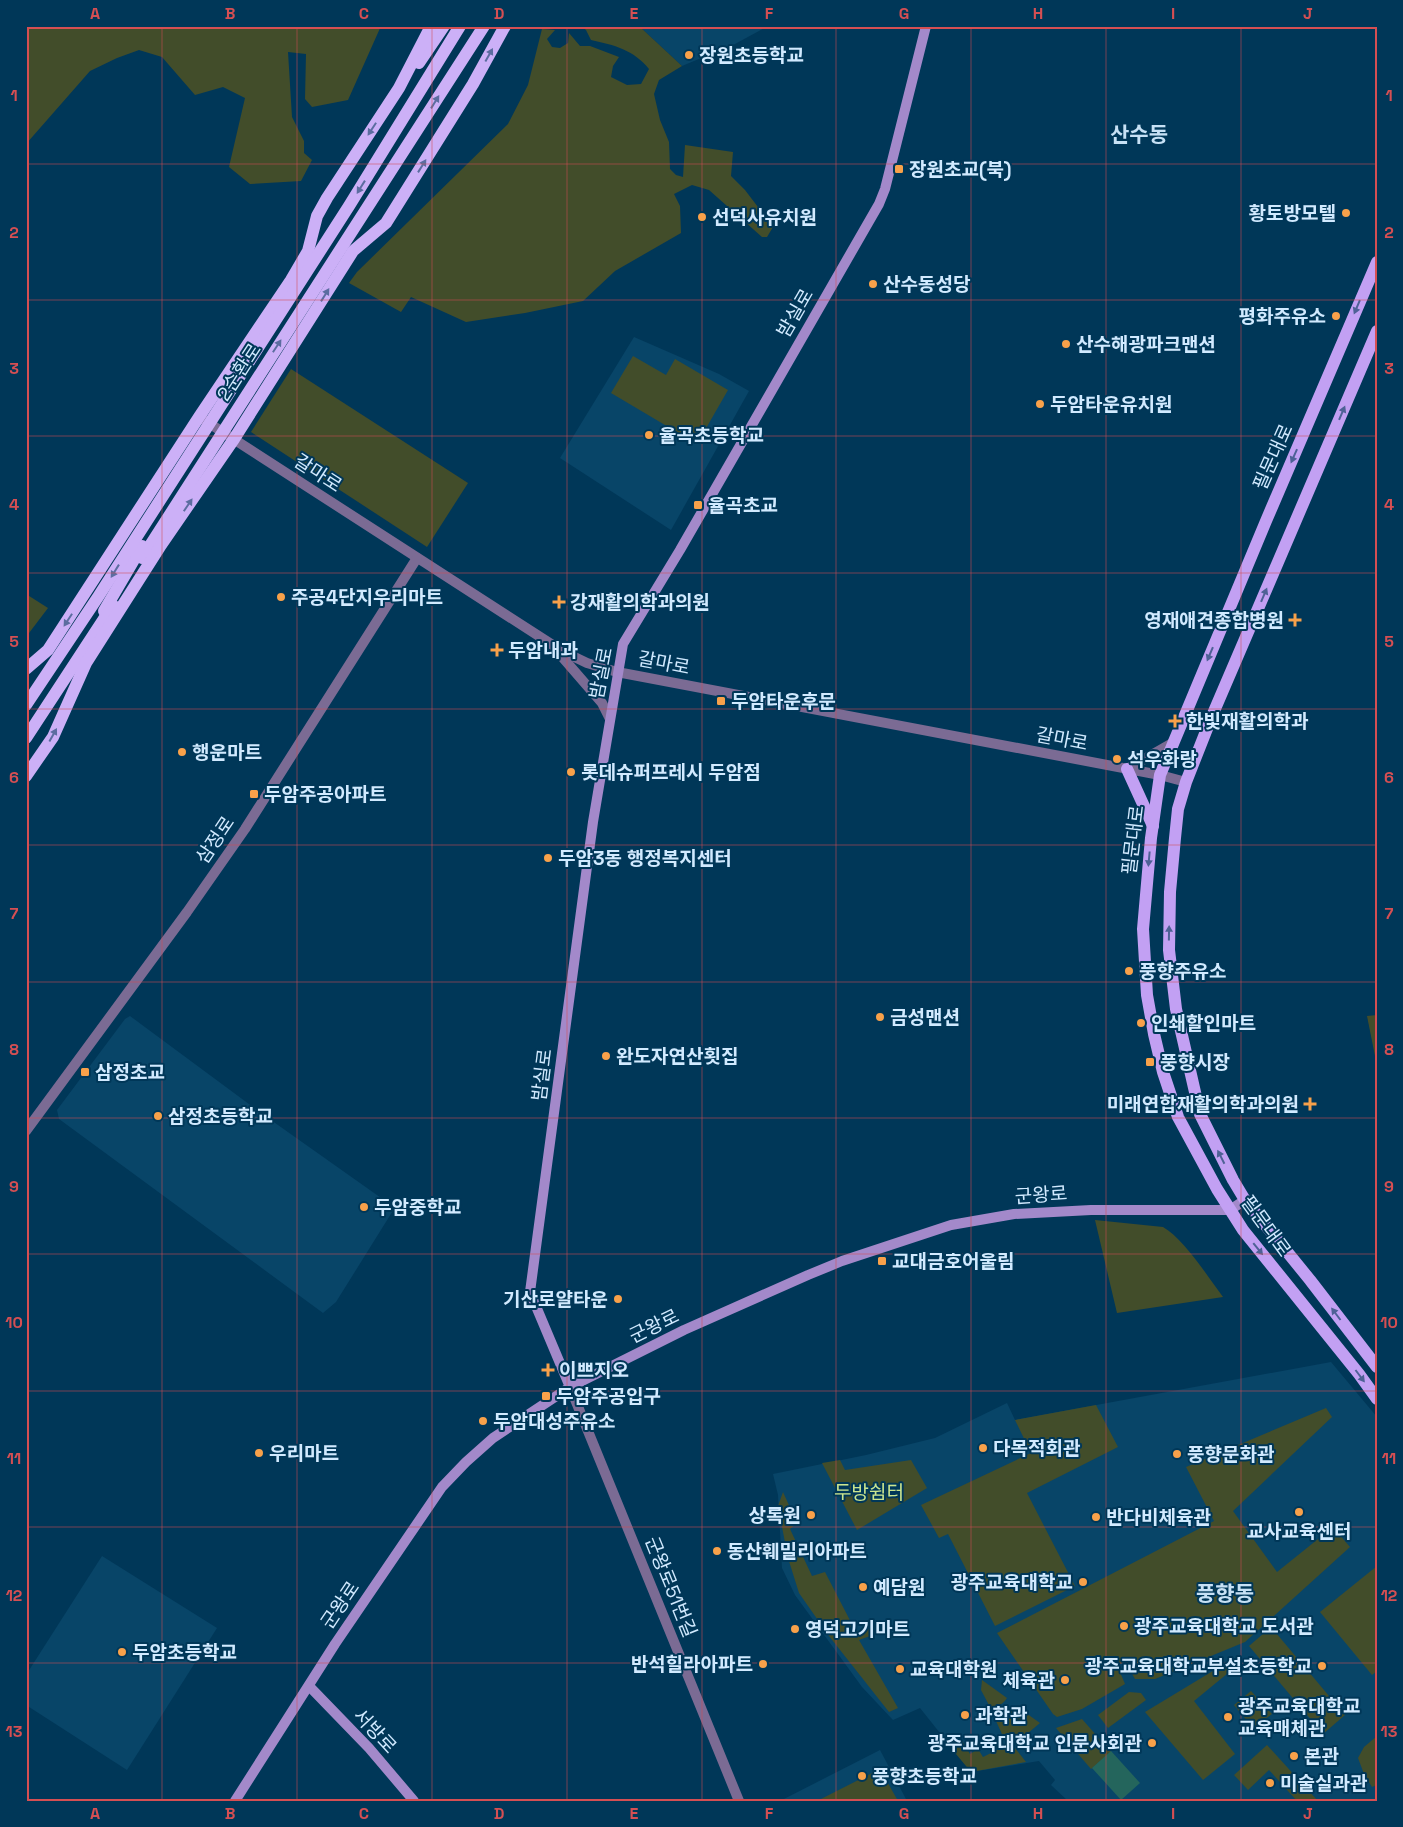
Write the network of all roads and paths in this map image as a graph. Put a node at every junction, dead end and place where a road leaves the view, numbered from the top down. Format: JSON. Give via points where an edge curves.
{"nodes":[{"id":1,"x":431,"y":26,"type":"edge"},
{"id":2,"x":444,"y":26,"type":"edge"},
{"id":3,"x":460,"y":26,"type":"edge"},
{"id":4,"x":484,"y":26,"type":"edge"},
{"id":5,"x":504,"y":26,"type":"edge"},
{"id":6,"x":926,"y":26,"type":"edge"},
{"id":7,"x":399,"y":88,"type":"junction"},
{"id":8,"x":327,"y":198,"type":"junction"},
{"id":9,"x":313,"y":231,"type":"junction"},
{"id":10,"x":361,"y":244,"type":"junction"},
{"id":11,"x":1377,"y":262,"type":"edge"},
{"id":12,"x":279,"y":299,"type":"junction"},
{"id":13,"x":1377,"y":331,"type":"edge"},
{"id":14,"x":262,"y":352,"type":"junction"},
{"id":15,"x":199,"y":417,"type":"junction"},
{"id":16,"x":215,"y":427,"type":"junction"},
{"id":17,"x":234,"y":439,"type":"junction"},
{"id":18,"x":221,"y":458,"type":"junction"},
{"id":19,"x":182,"y":480,"type":"junction"},
{"id":20,"x":170,"y":500,"type":"junction"},
{"id":21,"x":161,"y":545,"type":"junction"},
{"id":22,"x":417,"y":558,"type":"junction"},
{"id":23,"x":552,"y":644,"type":"junction"},
{"id":24,"x":27,"y":669,"type":"edge"},
{"id":25,"x":82,"y":670,"type":"junction"},
{"id":26,"x":618,"y":672,"type":"junction"},
{"id":27,"x":73,"y":690,"type":"junction"},
{"id":28,"x":26,"y":705,"type":"edge"},
{"id":29,"x":610,"y":719,"type":"junction"},
{"id":30,"x":26,"y":738,"type":"edge"},
{"id":31,"x":1174,"y":742,"type":"junction"},
{"id":32,"x":1127,"y":769,"type":"junction"},
{"id":33,"x":1160,"y":775,"type":"junction"},
{"id":34,"x":26,"y":776,"type":"edge"},
{"id":35,"x":1186,"y":782,"type":"junction"},
{"id":36,"x":1153,"y":826,"type":"junction"},
{"id":37,"x":26,"y":1131,"type":"edge"},
{"id":38,"x":1244,"y":1200,"type":"junction"},
{"id":39,"x":1230,"y":1210,"type":"junction"},
{"id":40,"x":1377,"y":1367,"type":"edge"},
{"id":41,"x":570,"y":1387,"type":"junction"},
{"id":42,"x":1377,"y":1399,"type":"edge"},
{"id":43,"x":309,"y":1686,"type":"junction"},
{"id":44,"x":235,"y":1801,"type":"edge"},
{"id":45,"x":414,"y":1801,"type":"edge"},
{"id":46,"x":740,"y":1801,"type":"edge"}],
"edges":[{"from":1,"to":7,"type":"highway"},
{"from":2,"to":7,"type":"highway","via":[[408,80]]},
{"from":3,"to":28,"type":"highway","name":"2순환로","one_way":true,"via":[[349,206]]},
{"from":30,"to":4,"type":"highway","name":"2순환로","one_way":true},
{"from":10,"to":5,"type":"highway","one_way":true,"via":[[386,223],[473,84]]},
{"from":6,"to":26,"type":"main road","name":"밤실로","via":[[879,204],[623,644]]},
{"from":7,"to":8,"type":"highway","one_way":true},
{"from":8,"to":9,"type":"highway"},
{"from":8,"to":10,"type":"highway","via":[[323,213],[326,224]]},
{"from":9,"to":12,"type":"highway","via":[[308,251]]},
{"from":9,"to":14,"type":"highway","via":[[309,271]]},
{"from":17,"to":10,"type":"highway","one_way":true,"via":[[353,250]]},
{"from":11,"to":31,"type":"main road","name":"필문대로","one_way":true},
{"from":12,"to":14,"type":"highway"},
{"from":12,"to":15,"type":"highway"},
{"from":35,"to":13,"type":"main road","name":"필문대로","one_way":true},
{"from":14,"to":16,"type":"highway"},
{"from":15,"to":16,"type":"street","name":"갈마로"},
{"from":15,"to":24,"type":"highway","one_way":true,"via":[[48,650]]},
{"from":16,"to":17,"type":"street","name":"갈마로"},
{"from":16,"to":19,"type":"highway"},
{"from":17,"to":18,"type":"highway"},
{"from":17,"to":22,"type":"street","name":"갈마로"},
{"from":18,"to":19,"type":"highway"},
{"from":21,"to":18,"type":"highway","one_way":true},
{"from":19,"to":20,"type":"highway"},
{"from":20,"to":21,"type":"highway"},
{"from":20,"to":25,"type":"highway","via":[[102,613]]},
{"from":21,"to":25,"type":"highway"},
{"from":22,"to":23,"type":"street","name":"갈마로"},
{"from":22,"to":37,"type":"street","name":"삼정로","via":[[239,837]]},
{"from":23,"to":26,"type":"street","name":"갈마로","via":[[587,663]]},
{"from":23,"to":29,"type":"street","via":[[602,703]]},
{"from":24,"to":27,"type":"highway","via":[[40,668],[55,674]]},
{"from":25,"to":27,"type":"highway"},
{"from":26,"to":29,"type":"main road","name":"밤실로"},
{"from":26,"to":32,"type":"street","name":"갈마로"},
{"from":34,"to":27,"type":"highway","one_way":true,"via":[[53,736]]},
{"from":29,"to":41,"type":"main road","name":"밤실로","via":[[593,822],[530,1292]]},
{"from":31,"to":32,"type":"street"},
{"from":31,"to":33,"type":"main road","name":"필문대로"},
{"from":32,"to":33,"type":"street","name":"갈마로"},
{"from":32,"to":36,"type":"main road"},
{"from":33,"to":35,"type":"street","name":"갈마로"},
{"from":33,"to":36,"type":"main road","name":"필문대로"},
{"from":38,"to":35,"type":"main road","name":"필문대로","one_way":true,"via":[[1200,1114],[1176,1009],[1169,950],[1170,892],[1178,809]]},
{"from":36,"to":39,"type":"main road","name":"필문대로","one_way":true,"via":[[1143,929],[1147,995],[1154,1034],[1178,1116]]},
{"from":38,"to":39,"type":"main road"},
{"from":40,"to":38,"type":"main road","name":"필문대로","one_way":true},
{"from":39,"to":41,"type":"main road","name":"군왕로","via":[[1091,1210],[1014,1214],[951,1225],[808,1275],[684,1330]]},
{"from":39,"to":42,"type":"main road","name":"필문대로","one_way":true},
{"from":41,"to":43,"type":"main road","name":"군왕로","via":[[493,1438],[433,1498]]},
{"from":41,"to":46,"type":"street","name":"군왕로51번길"},
{"from":43,"to":44,"type":"main road","name":"군왕로"},
{"from":43,"to":45,"type":"main road","name":"서방로","via":[[369,1748]]}]}
